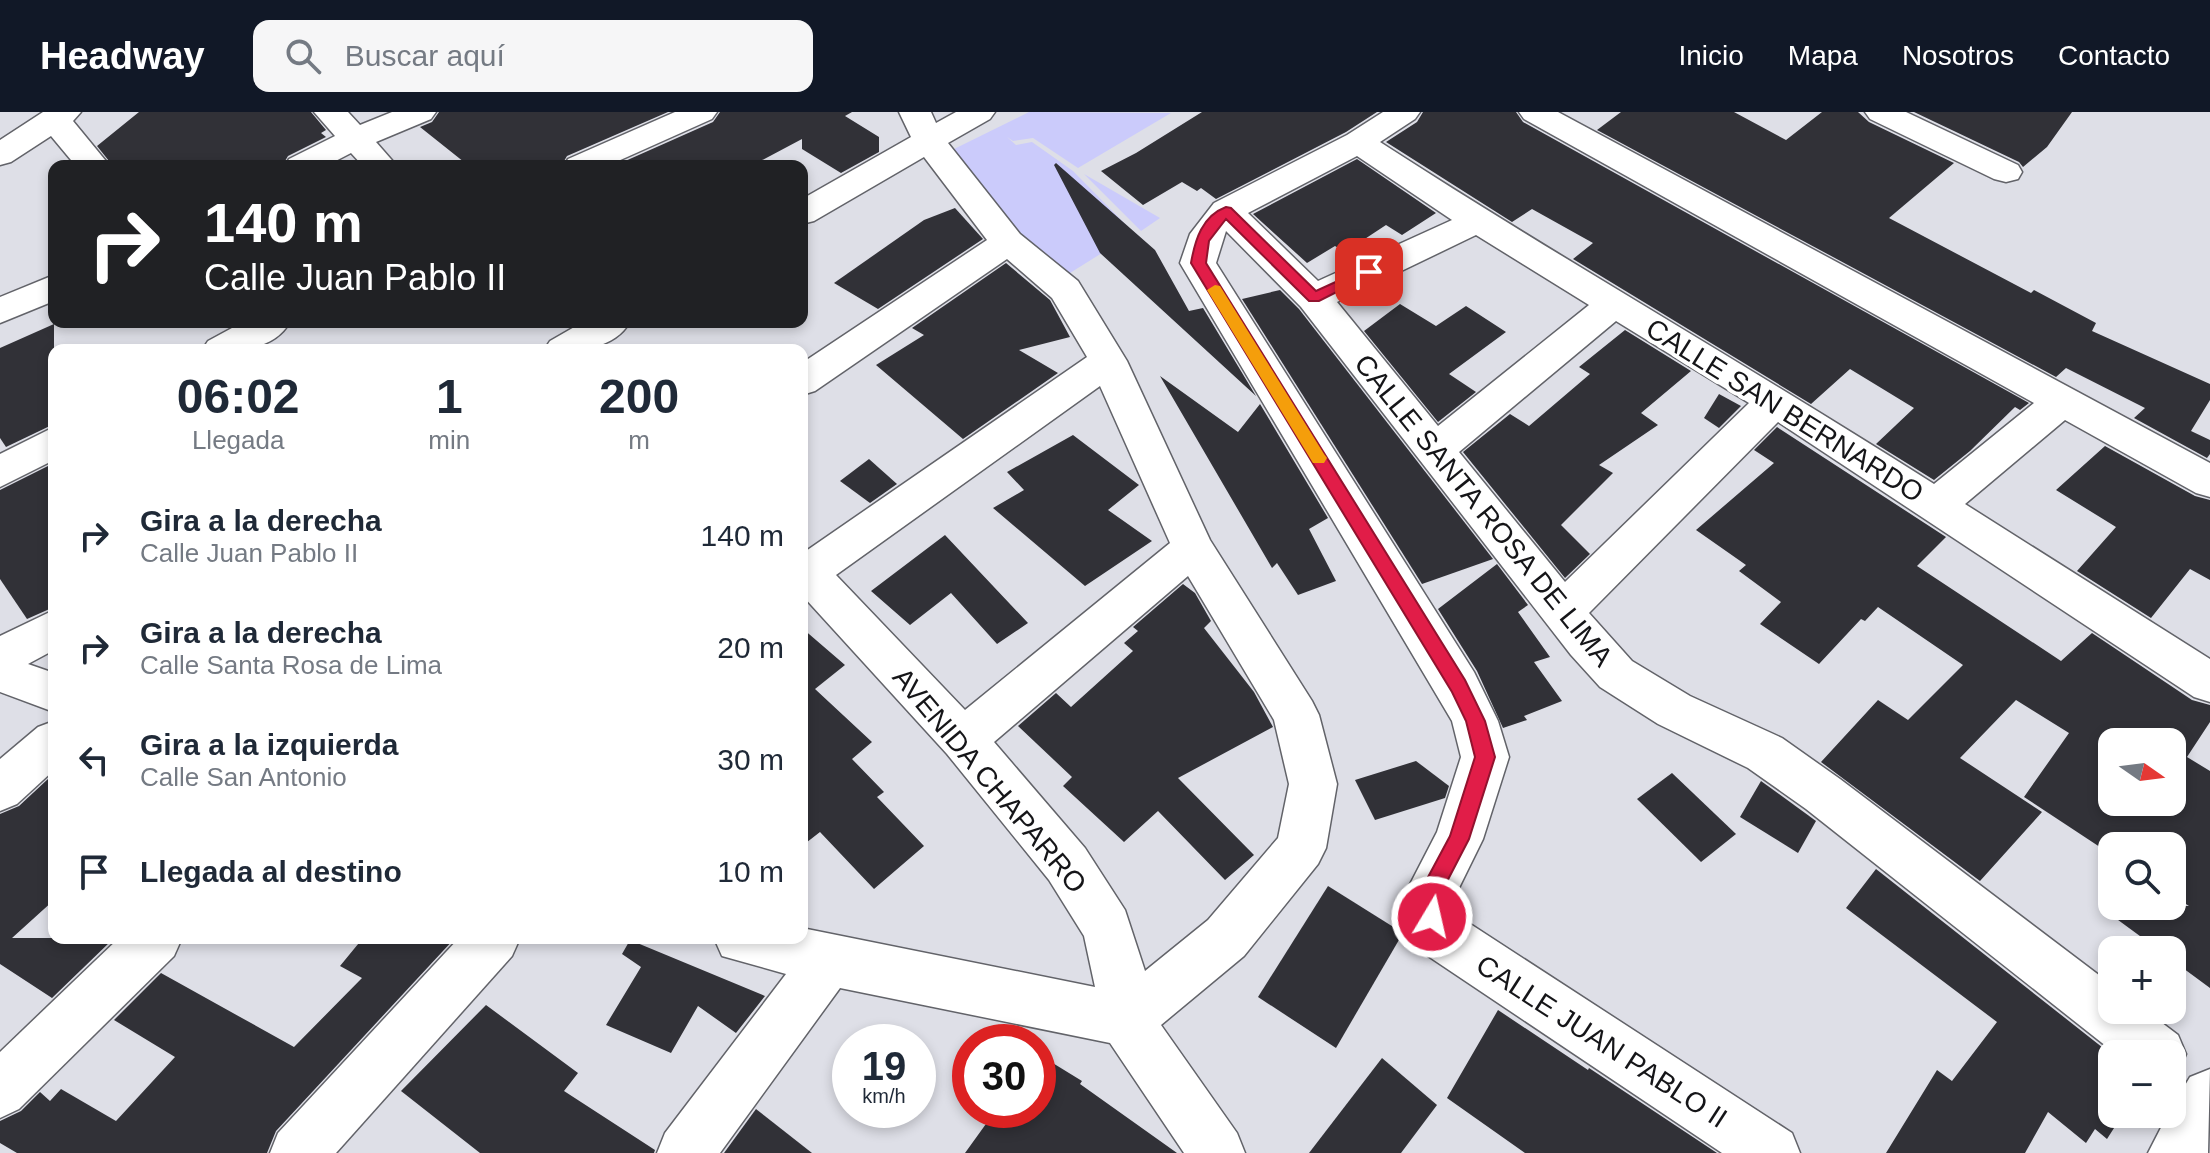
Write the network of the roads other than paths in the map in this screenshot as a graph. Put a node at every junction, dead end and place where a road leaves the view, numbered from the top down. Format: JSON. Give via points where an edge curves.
{"nodes":[{"id":1,"x":330,"y":112,"type":"edge"},
{"id":2,"x":420,"y":112,"type":"edge"},
{"id":3,"x":701,"y":112,"type":"edge"},
{"id":4,"x":979,"y":112,"type":"edge"},
{"id":5,"x":1404,"y":112,"type":"edge"},
{"id":6,"x":1535,"y":112,"type":"edge"},
{"id":7,"x":1881,"y":112,"type":"edge"},
{"id":8,"x":59,"y":115,"type":"edge"},
{"id":9,"x":922,"y":126,"type":"edge"},
{"id":10,"x":354,"y":139,"type":"junction"},
{"id":11,"x":1358,"y":142,"type":"junction"},
{"id":12,"x":0,"y":155,"type":"edge"},
{"id":13,"x":90,"y":160,"type":"edge"},
{"id":14,"x":313,"y":160,"type":"edge"},
{"id":15,"x":375,"y":160,"type":"edge"},
{"id":16,"x":593,"y":160,"type":"edge"},
{"id":17,"x":2006,"y":172,"type":"dead end"},
{"id":18,"x":808,"y":209,"type":"edge"},
{"id":19,"x":1226,"y":211,"type":"junction"},
{"id":20,"x":1478,"y":221,"type":"junction"},
{"id":21,"x":1008,"y":242,"type":"junction"},
{"id":22,"x":48,"y":290,"type":"edge"},
{"id":23,"x":1314,"y":298,"type":"junction"},
{"id":24,"x":1615,"y":303,"type":"junction"},
{"id":25,"x":0,"y":311,"type":"edge"},
{"id":26,"x":261,"y":328,"type":"edge"},
{"id":27,"x":544,"y":328,"type":"edge"},
{"id":28,"x":602,"y":328,"type":"edge"},
{"id":29,"x":232,"y":344,"type":"edge"},
{"id":30,"x":559,"y":344,"type":"edge"},
{"id":31,"x":575,"y":344,"type":"edge"},
{"id":32,"x":1108,"y":361,"type":"junction"},
{"id":33,"x":808,"y":377,"type":"edge"},
{"id":34,"x":1775,"y":401,"type":"junction"},
{"id":35,"x":2062,"y":401,"type":"junction"},
{"id":36,"x":48,"y":445,"type":"edge"},
{"id":37,"x":1435,"y":450,"type":"junction"},
{"id":38,"x":0,"y":472,"type":"edge"},
{"id":39,"x":2210,"y":482,"type":"edge"},
{"id":40,"x":1935,"y":506,"type":"junction"},
{"id":41,"x":1193,"y":548,"type":"junction"},
{"id":42,"x":808,"y":569,"type":"edge"},
{"id":43,"x":808,"y":576,"type":"edge"},
{"id":44,"x":1563,"y":611,"type":"junction"},
{"id":45,"x":48,"y":631,"type":"edge"},
{"id":46,"x":0,"y":658,"type":"edge"},
{"id":47,"x":0,"y":673,"type":"edge"},
{"id":48,"x":2210,"y":683,"type":"edge"},
{"id":49,"x":48,"y":691,"type":"edge"},
{"id":50,"x":963,"y":740,"type":"junction"},
{"id":51,"x":48,"y":746,"type":"edge"},
{"id":52,"x":0,"y":789,"type":"edge"},
{"id":53,"x":150,"y":944,"type":"edge"},
{"id":54,"x":489,"y":944,"type":"edge"},
{"id":55,"x":764,"y":944,"type":"edge"},
{"id":56,"x":829,"y":960,"type":"junction"},
{"id":57,"x":1126,"y":1020,"type":"junction"},
{"id":58,"x":2141,"y":1040,"type":"edge"},
{"id":59,"x":2186,"y":1075,"type":"edge"},
{"id":60,"x":0,"y":1090,"type":"edge"},
{"id":61,"x":2210,"y":1095,"type":"edge"},
{"id":62,"x":298,"y":1153,"type":"edge"},
{"id":63,"x":685,"y":1153,"type":"edge"},
{"id":64,"x":1217,"y":1153,"type":"edge"},
{"id":65,"x":1772,"y":1153,"type":"edge"},
{"id":66,"x":2176,"y":1153,"type":"edge"}],
"edges":[{"from":1,"to":10,"type":"street"},
{"from":2,"to":10,"type":"street"},
{"from":3,"to":16,"type":"street"},
{"from":4,"to":9,"type":"street"},
{"from":5,"to":11,"type":"street"},
{"from":6,"to":35,"type":"street"},
{"from":7,"to":17,"type":"street"},
{"from":8,"to":12,"type":"street"},
{"from":8,"to":13,"type":"street"},
{"from":9,"to":18,"type":"street"},
{"from":9,"to":21,"type":"street"},
{"from":10,"to":14,"type":"street"},
{"from":10,"to":15,"type":"street"},
{"from":11,"to":19,"type":"street"},
{"from":11,"to":20,"type":"street","name":"CALLE SAN BERNARDO"},
{"from":19,"to":23,"type":"street","name":"CALLE SANTA ROSA DE LIMA"},
{"from":19,"to":65,"type":"street","name":"CALLE JUAN PABLO II","via":[[1202,241],[1198,263],[1475,721],[1485,757],[1475,796],[1430,894],[1440,934]]},
{"from":20,"to":23,"type":"street"},
{"from":20,"to":24,"type":"street","name":"CALLE SAN BERNARDO"},
{"from":21,"to":32,"type":"street","via":[[1065,290]]},
{"from":21,"to":33,"type":"street"},
{"from":22,"to":25,"type":"street"},
{"from":23,"to":37,"type":"street","name":"CALLE SANTA ROSA DE LIMA"},
{"from":24,"to":34,"type":"street","name":"CALLE SAN BERNARDO"},
{"from":24,"to":37,"type":"street"},
{"from":26,"to":29,"type":"street"},
{"from":27,"to":30,"type":"street"},
{"from":28,"to":31,"type":"street"},
{"from":32,"to":41,"type":"street"},
{"from":32,"to":42,"type":"street"},
{"from":34,"to":40,"type":"street","name":"CALLE SAN BERNARDO"},
{"from":34,"to":44,"type":"street"},
{"from":35,"to":39,"type":"street"},
{"from":35,"to":40,"type":"street"},
{"from":36,"to":38,"type":"street"},
{"from":37,"to":44,"type":"street","name":"CALLE SANTA ROSA DE LIMA"},
{"from":40,"to":48,"type":"street","name":"CALLE SAN BERNARDO"},
{"from":41,"to":50,"type":"street"},
{"from":41,"to":57,"type":"street","via":[[1296,715],[1313,784],[1301,848],[1226,938]]},
{"from":43,"to":50,"type":"street","name":"AVENIDA CHAPARRO"},
{"from":44,"to":58,"type":"street","name":"CALLE SANTA ROSA DE LIMA","via":[[1616,674],[1674,710],[1765,753]]},
{"from":45,"to":46,"type":"street"},
{"from":47,"to":49,"type":"street"},
{"from":50,"to":57,"type":"street","name":"AVENIDA CHAPARRO","via":[[1067,864],[1107,927]]},
{"from":51,"to":52,"type":"street"},
{"from":53,"to":60,"type":"street"},
{"from":54,"to":62,"type":"street"},
{"from":55,"to":56,"type":"street"},
{"from":56,"to":57,"type":"street"},
{"from":56,"to":63,"type":"street"},
{"from":57,"to":64,"type":"street"},
{"from":59,"to":61,"type":"street"},
{"from":61,"to":66,"type":"street"}]}
